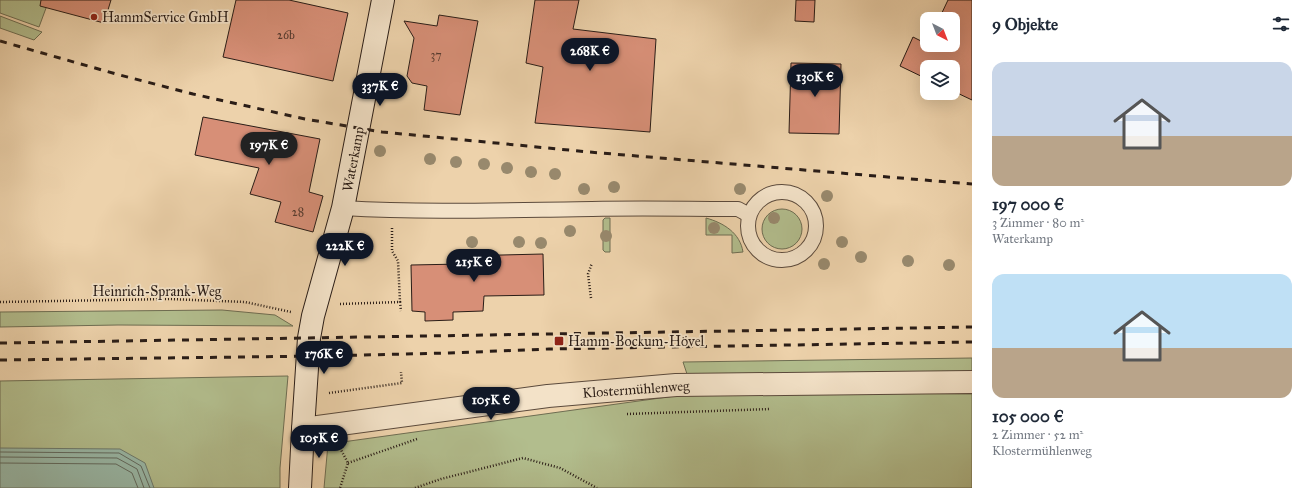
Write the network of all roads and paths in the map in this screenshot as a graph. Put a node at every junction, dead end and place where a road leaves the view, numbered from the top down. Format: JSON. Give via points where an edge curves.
{"nodes":[{"id":1,"x":383,"y":0,"type":"edge"},
{"id":2,"x":343,"y":208,"type":"junction"},
{"id":3,"x":392,"y":211,"type":"junction"},
{"id":4,"x":749,"y":215,"type":"junction"},
{"id":5,"x":592,"y":263,"type":"dead end"},
{"id":6,"x":591,"y":298,"type":"dead end"},
{"id":7,"x":0,"y":302,"type":"edge"},
{"id":8,"x":400,"y":302,"type":"junction"},
{"id":9,"x":315,"y":309,"type":"junction"},
{"id":10,"x":401,"y":311,"type":"dead end"},
{"id":11,"x":401,"y":372,"type":"dead end"},
{"id":12,"x":972,"y":382,"type":"edge"},
{"id":13,"x":324,"y":394,"type":"dead end"},
{"id":14,"x":778,"y":409,"type":"dead end"},
{"id":15,"x":621,"y":414,"type":"dead end"},
{"id":16,"x":303,"y":430,"type":"junction"},
{"id":17,"x":424,"y":438,"type":"dead end"},
{"id":18,"x":300,"y":488,"type":"edge"},
{"id":19,"x":340,"y":488,"type":"edge"},
{"id":20,"x":416,"y":488,"type":"edge"},
{"id":21,"x":597,"y":488,"type":"edge"}],
"edges":[{"from":1,"to":2,"type":"street","name":"Waterkamp"},
{"from":2,"to":3,"type":"lane"},
{"from":2,"to":9,"type":"street","name":"Waterkamp"},
{"from":3,"to":4,"type":"lane","via":[[738,209]]},
{"from":3,"to":8,"type":"path","via":[[392,251],[398,261]]},
{"from":4,"to":4,"type":"lane","via":[[748,233],[756,249],[771,258],[789,259],[805,251],[815,236],[816,219],[807,203],[792,193],[775,192],[759,200]]},
{"from":5,"to":6,"type":"path","via":[[588,274]]},
{"from":7,"to":9,"type":"path","name":"Heinrich-Sprank-Weg","via":[[170,299],[245,302]]},
{"from":8,"to":9,"type":"path","name":"Heinrich-Sprank-Weg","via":[[346,304]]},
{"from":8,"to":10,"type":"path"},
{"from":9,"to":16,"type":"street","name":"Waterkamp","via":[[309,338]]},
{"from":11,"to":13,"type":"path","via":[[402,383]]},
{"from":12,"to":16,"type":"street","name":"Klostermühlenweg","via":[[676,385],[548,396]]},
{"from":14,"to":15,"type":"path"},
{"from":16,"to":18,"type":"street","name":"Waterkamp"},
{"from":17,"to":19,"type":"path","via":[[348,463]]},
{"from":20,"to":21,"type":"path","via":[[523,458],[560,468]]}]}
